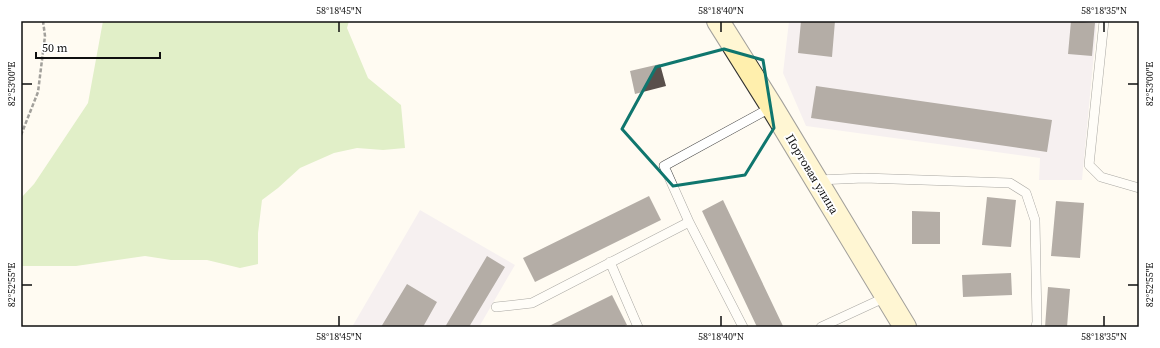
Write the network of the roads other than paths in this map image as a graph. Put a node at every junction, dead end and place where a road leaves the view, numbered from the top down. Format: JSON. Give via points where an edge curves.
{"nodes":[{"id":1,"x":718,"y":21,"type":"edge"},
{"id":2,"x":1104,"y":21,"type":"edge"},
{"id":3,"x":772,"y":107,"type":"junction"},
{"id":4,"x":816,"y":181,"type":"junction"},
{"id":5,"x":1139,"y":188,"type":"edge"},
{"id":6,"x":688,"y":222,"type":"junction"},
{"id":7,"x":610,"y":262,"type":"junction"},
{"id":8,"x":886,"y":297,"type":"junction"},
{"id":9,"x":496,"y":307,"type":"dead end"},
{"id":10,"x":638,"y":327,"type":"edge"},
{"id":11,"x":743,"y":327,"type":"edge"},
{"id":12,"x":821,"y":327,"type":"edge"},
{"id":13,"x":905,"y":327,"type":"edge"},
{"id":14,"x":1036,"y":327,"type":"edge"}],
"edges":[{"from":1,"to":3,"type":"street","name":"Портовая улица"},
{"from":2,"to":5,"type":"lane","via":[[1089,165],[1101,177]]},
{"from":3,"to":4,"type":"street","name":"Портовая улица"},
{"from":3,"to":6,"type":"lane","via":[[664,166]]},
{"from":4,"to":8,"type":"street","name":"Портовая улица"},
{"from":4,"to":14,"type":"lane","via":[[864,178],[1010,183],[1026,193],[1035,220]]},
{"from":6,"to":7,"type":"lane"},
{"from":6,"to":11,"type":"lane"},
{"from":7,"to":9,"type":"lane","via":[[532,303]]},
{"from":7,"to":10,"type":"lane"},
{"from":8,"to":12,"type":"lane"},
{"from":8,"to":13,"type":"street","name":"Портовая улица"}]}
